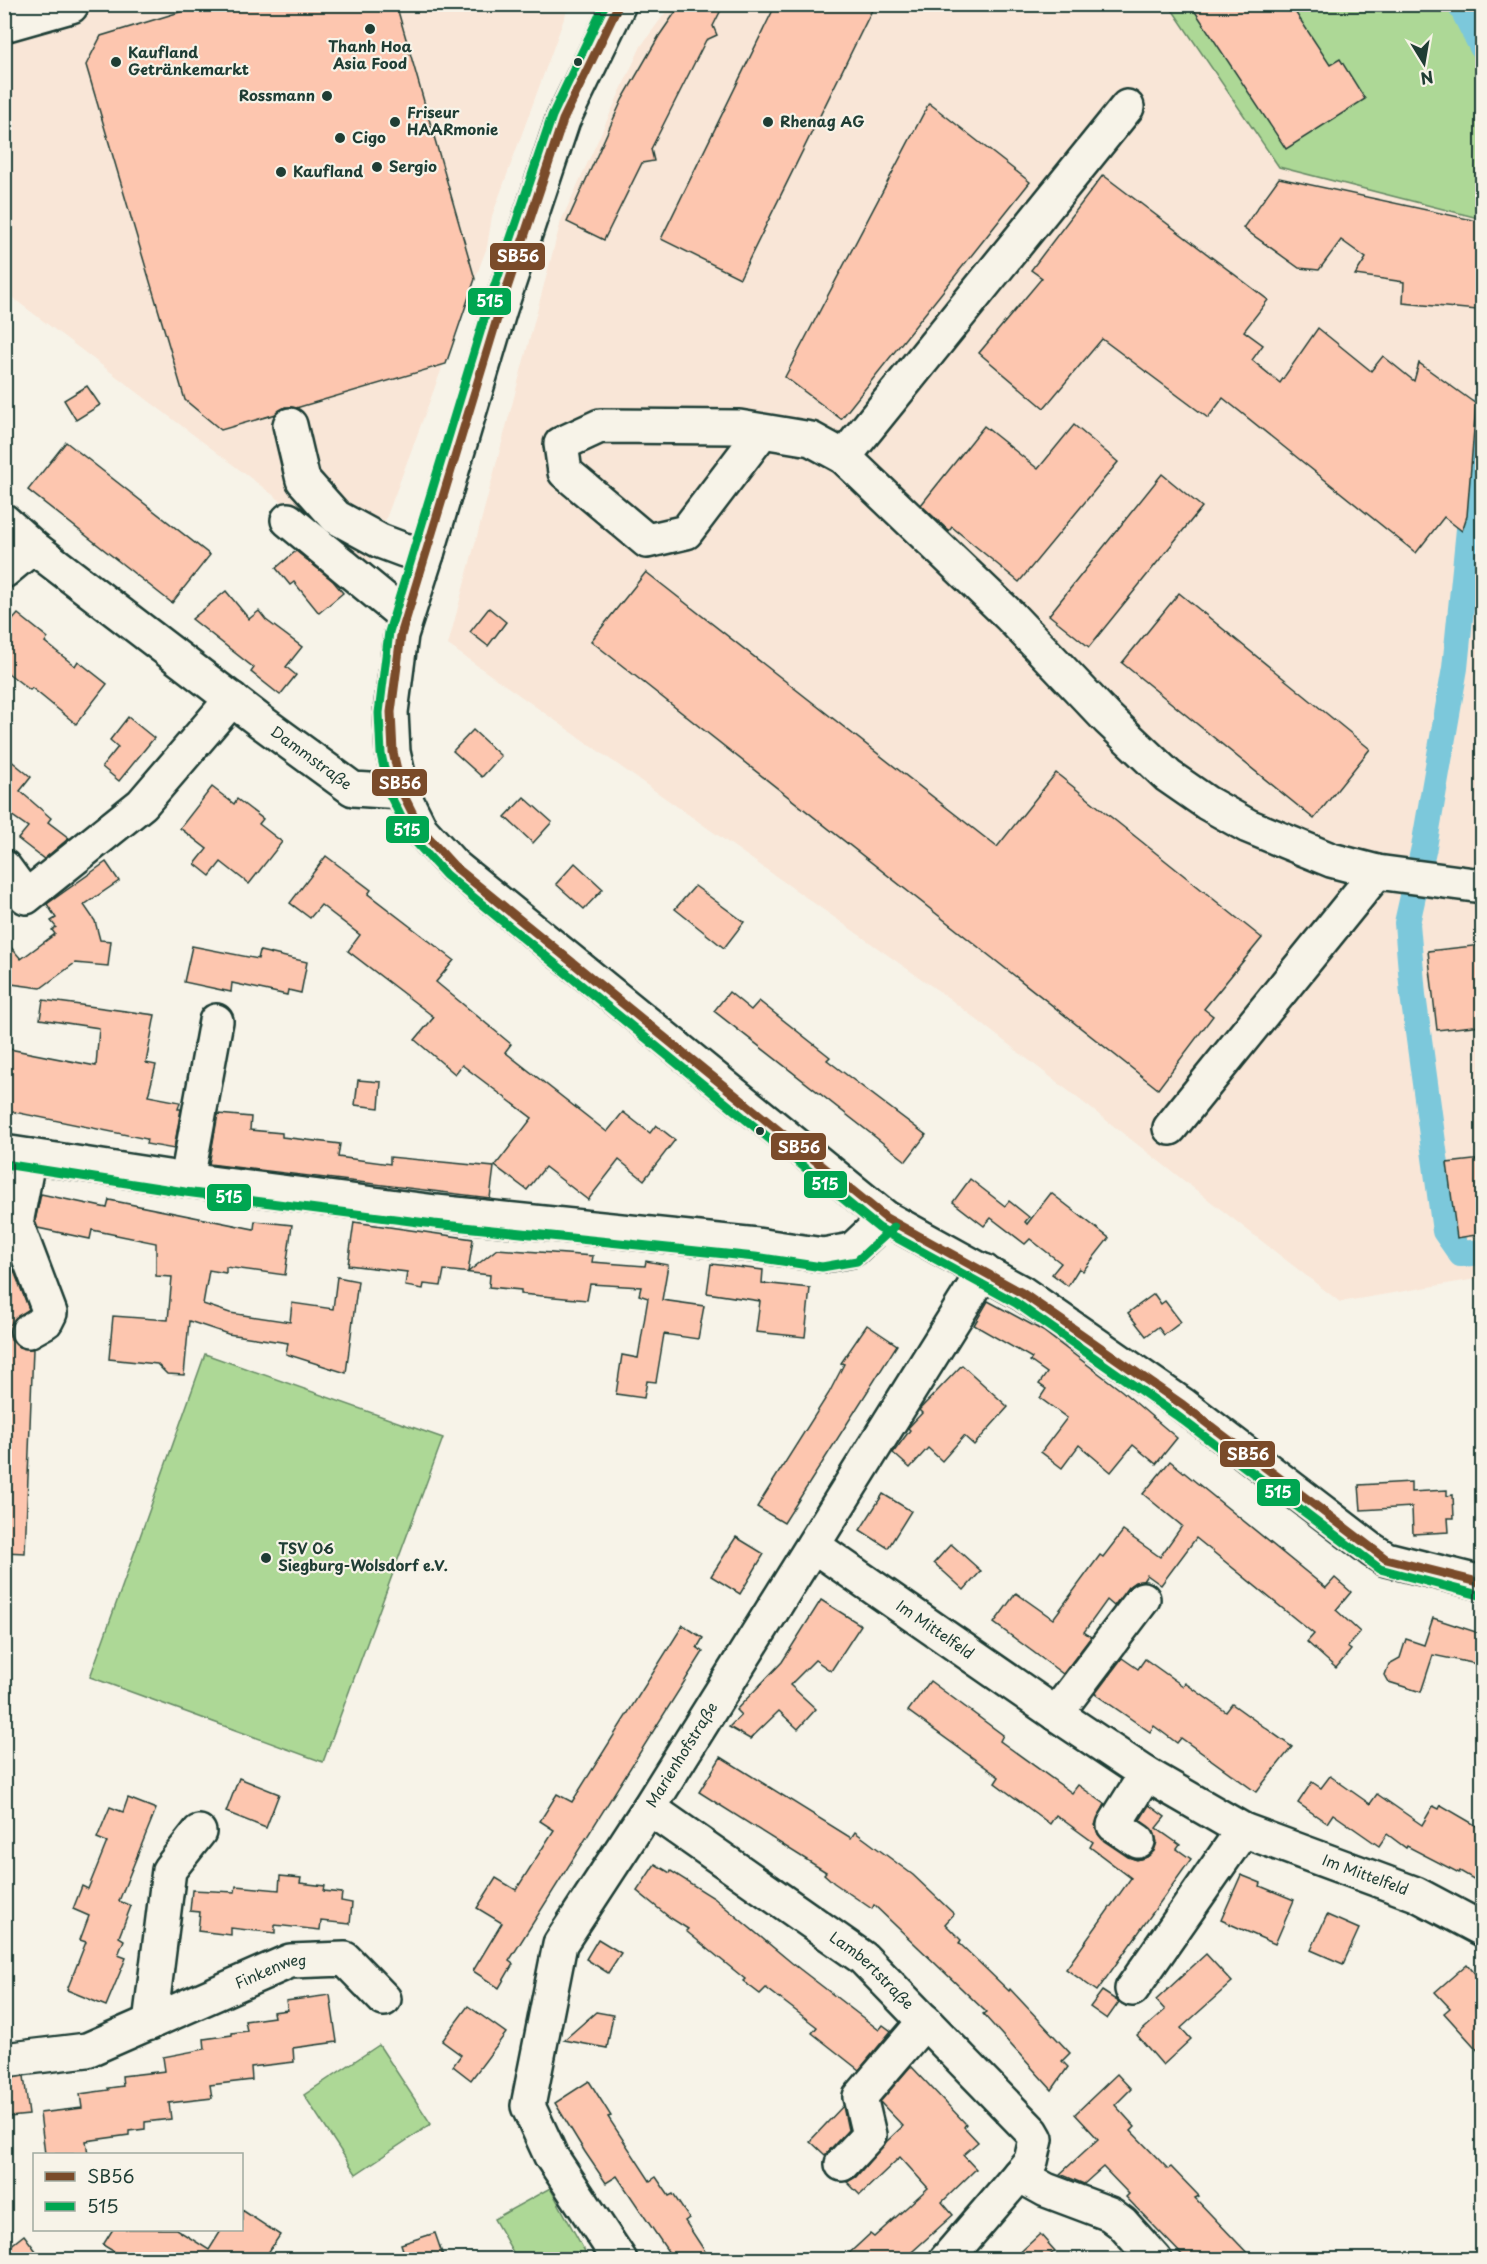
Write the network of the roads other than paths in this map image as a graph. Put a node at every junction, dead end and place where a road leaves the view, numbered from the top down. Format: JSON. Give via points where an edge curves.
{"nodes":[{"id":1,"x":619,"y":4,"type":"edge"},
{"id":2,"x":71,"y":6,"type":"dead end"},
{"id":3,"x":4,"y":25,"type":"edge"},
{"id":4,"x":1127,"y":107,"type":"dead end"},
{"id":5,"x":290,"y":425,"type":"dead end"},
{"id":6,"x":762,"y":432,"type":"junction"},
{"id":7,"x":844,"y":457,"type":"junction"},
{"id":8,"x":288,"y":520,"type":"dead end"},
{"id":9,"x":4,"y":521,"type":"edge"},
{"id":10,"x":33,"y":547,"type":"junction"},
{"id":11,"x":427,"y":554,"type":"junction"},
{"id":12,"x":4,"y":571,"type":"edge"},
{"id":13,"x":406,"y":617,"type":"junction"},
{"id":14,"x":232,"y":699,"type":"junction"},
{"id":15,"x":402,"y":792,"type":"junction"},
{"id":16,"x":4,"y":867,"type":"edge"},
{"id":17,"x":1405,"y":877,"type":"junction"},
{"id":18,"x":1482,"y":886,"type":"edge"},
{"id":19,"x":216,"y":1021,"type":"dead end"},
{"id":20,"x":1170,"y":1128,"type":"dead end"},
{"id":21,"x":17,"y":1154,"type":"edge"},
{"id":22,"x":187,"y":1180,"type":"junction"},
{"id":23,"x":886,"y":1218,"type":"junction"},
{"id":24,"x":984,"y":1271,"type":"junction"},
{"id":25,"x":28,"y":1331,"type":"dead end"},
{"id":26,"x":814,"y":1546,"type":"junction"},
{"id":27,"x":1482,"y":1583,"type":"edge"},
{"id":28,"x":1143,"y":1599,"type":"dead end"},
{"id":29,"x":1056,"y":1714,"type":"junction"},
{"id":30,"x":1146,"y":1774,"type":"junction"},
{"id":31,"x":649,"y":1808,"type":"junction"},
{"id":32,"x":1244,"y":1830,"type":"junction"},
{"id":33,"x":199,"y":1832,"type":"dead end"},
{"id":34,"x":1138,"y":1841,"type":"dead end"},
{"id":35,"x":1482,"y":1929,"type":"edge"},
{"id":36,"x":1132,"y":1989,"type":"dead end"},
{"id":37,"x":384,"y":1999,"type":"dead end"},
{"id":38,"x":925,"y":2021,"type":"junction"},
{"id":39,"x":150,"y":2023,"type":"junction"},
{"id":40,"x":4,"y":2060,"type":"edge"},
{"id":41,"x":842,"y":2164,"type":"dead end"},
{"id":42,"x":1019,"y":2175,"type":"junction"},
{"id":43,"x":956,"y":2256,"type":"edge"},
{"id":44,"x":620,"y":2259,"type":"edge"},
{"id":45,"x":1155,"y":2259,"type":"edge"}],
"edges":[{"from":1,"to":11,"type":"street","via":[[563,120],[500,309]]},
{"from":2,"to":3,"type":"street"},
{"from":4,"to":7,"type":"street"},
{"from":5,"to":11,"type":"street","via":[[303,480],[336,517],[380,541]]},
{"from":6,"to":6,"type":"street","via":[[739,427],[600,426],[561,444],[565,472],[647,541],[686,532]]},
{"from":6,"to":7,"type":"street","via":[[811,439]]},
{"from":7,"to":17,"type":"street","via":[[1010,615],[1168,776],[1248,826],[1331,860]]},
{"from":8,"to":13,"type":"street"},
{"from":9,"to":10,"type":"street","name":"Dammstraße"},
{"from":10,"to":12,"type":"street"},
{"from":10,"to":14,"type":"street","name":"Dammstraße"},
{"from":11,"to":13,"type":"street"},
{"from":13,"to":15,"type":"street","via":[[391,712],[393,752]]},
{"from":14,"to":15,"type":"street","name":"Dammstraße","via":[[353,789]]},
{"from":14,"to":16,"type":"street","via":[[142,804],[26,897]]},
{"from":15,"to":23,"type":"street","via":[[421,830],[454,866]]},
{"from":17,"to":18,"type":"street"},
{"from":17,"to":20,"type":"street"},
{"from":19,"to":22,"type":"street"},
{"from":21,"to":22,"type":"street"},
{"from":21,"to":25,"type":"street","via":[[16,1223],[50,1313],[46,1321]]},
{"from":22,"to":23,"type":"street","via":[[823,1255],[852,1250]]},
{"from":23,"to":24,"type":"street"},
{"from":24,"to":26,"type":"street","name":"Marienhofstraße"},
{"from":24,"to":27,"type":"street","via":[[1183,1405],[1386,1559]]},
{"from":26,"to":29,"type":"street","name":"Im Mittelfeld"},
{"from":26,"to":31,"type":"street","name":"Marienhofstraße"},
{"from":28,"to":29,"type":"street"},
{"from":29,"to":30,"type":"street","name":"Im Mittelfeld"},
{"from":30,"to":32,"type":"street","name":"Im Mittelfeld"},
{"from":30,"to":34,"type":"street","via":[[1114,1825]]},
{"from":31,"to":38,"type":"street","name":"Lambertstraße","via":[[863,1958]]},
{"from":31,"to":44,"type":"street","name":"Marienhofstraße","via":[[560,1944],[528,2106],[551,2156]]},
{"from":32,"to":35,"type":"street","name":"Im Mittelfeld","via":[[1416,1894]]},
{"from":32,"to":36,"type":"street"},
{"from":33,"to":39,"type":"street","via":[[169,1870]]},
{"from":37,"to":39,"type":"street","name":"Finkenweg","via":[[345,1959],[290,1961]]},
{"from":38,"to":41,"type":"street","via":[[860,2097],[868,2135]]},
{"from":38,"to":42,"type":"street","name":"Lambertstraße","via":[[1032,2132],[1035,2148],[1031,2161]]},
{"from":39,"to":40,"type":"street","name":"Finkenweg","via":[[87,2050]]},
{"from":42,"to":43,"type":"street","name":"Lambertstraße"},
{"from":42,"to":45,"type":"street","via":[[1046,2190],[1110,2214]]}]}
